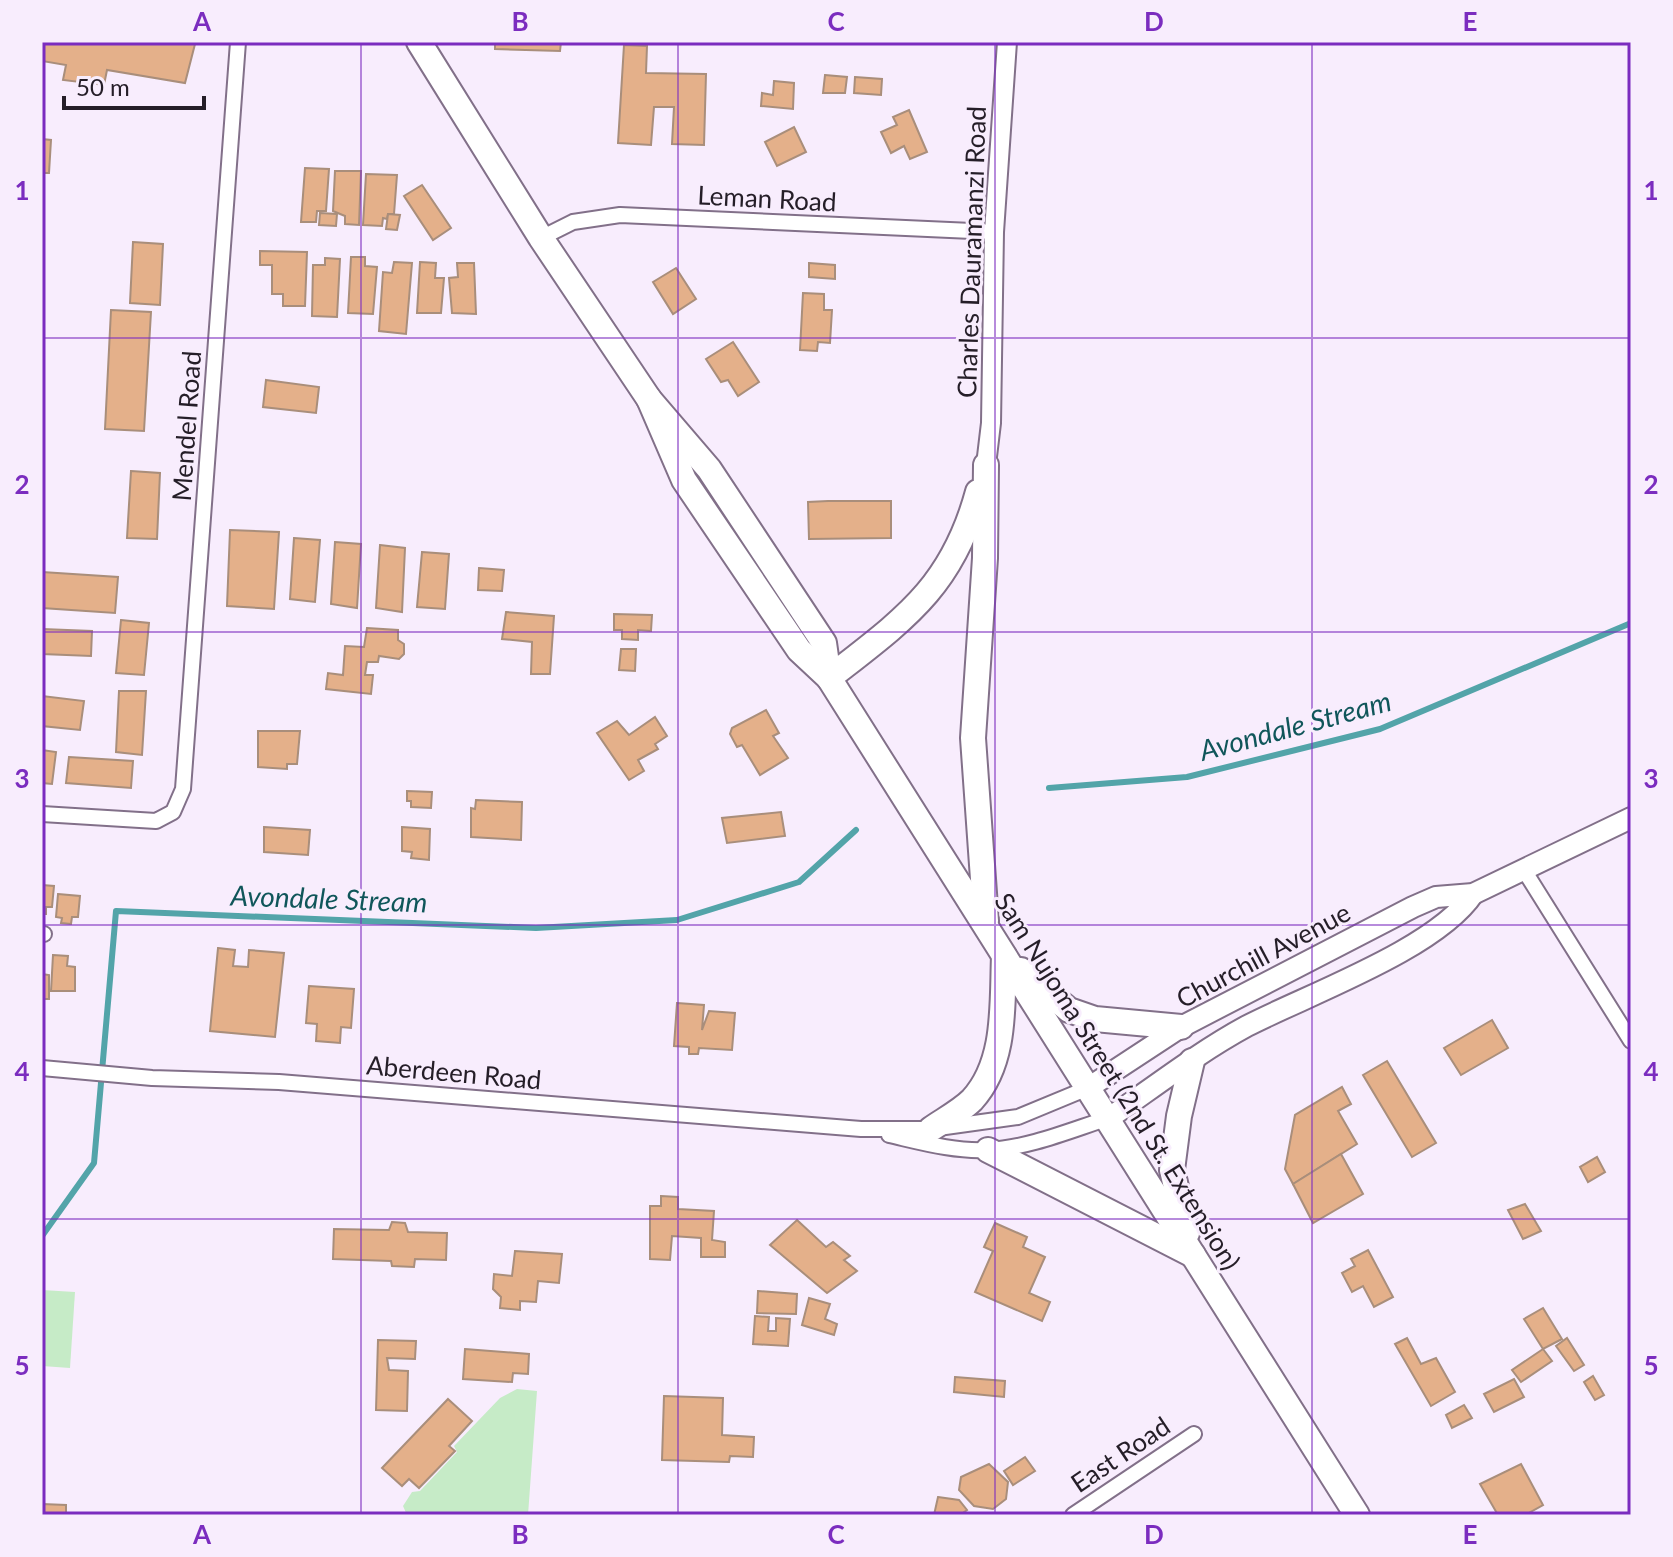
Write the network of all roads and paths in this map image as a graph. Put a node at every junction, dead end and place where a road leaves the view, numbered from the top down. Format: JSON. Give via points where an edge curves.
{"nodes":[{"id":1,"x":238,"y":42,"type":"edge"},
{"id":2,"x":419,"y":42,"type":"edge"},
{"id":3,"x":1007,"y":42,"type":"edge"},
{"id":4,"x":994,"y":232,"type":"junction"},
{"id":5,"x":541,"y":238,"type":"junction"},
{"id":6,"x":986,"y":465,"type":"junction"},
{"id":7,"x":829,"y":678,"type":"junction"},
{"id":8,"x":42,"y":814,"type":"edge"},
{"id":9,"x":1631,"y":818,"type":"edge"},
{"id":10,"x":1524,"y":870,"type":"junction"},
{"id":11,"x":1473,"y":894,"type":"junction"},
{"id":12,"x":986,"y":926,"type":"junction"},
{"id":13,"x":1004,"y":956,"type":"junction"},
{"id":14,"x":1181,"y":1027,"type":"junction"},
{"id":15,"x":1631,"y":1041,"type":"edge"},
{"id":16,"x":1192,"y":1061,"type":"junction"},
{"id":17,"x":42,"y":1068,"type":"edge"},
{"id":18,"x":1088,"y":1088,"type":"junction"},
{"id":19,"x":1109,"y":1118,"type":"junction"},
{"id":20,"x":861,"y":1129,"type":"junction"},
{"id":21,"x":931,"y":1129,"type":"junction"},
{"id":22,"x":988,"y":1150,"type":"junction"},
{"id":23,"x":1193,"y":1255,"type":"junction"},
{"id":24,"x":1194,"y":1434,"type":"dead end"},
{"id":25,"x":1073,"y":1515,"type":"edge"},
{"id":26,"x":1357,"y":1515,"type":"edge"}],
"edges":[{"from":1,"to":8,"type":"street","name":"Mendel Road","via":[[183,789],[173,812],[156,821]]},
{"from":2,"to":5,"type":"highway","name":"Sam Nujoma Street (2nd St. Extension)"},
{"from":3,"to":4,"type":"street","name":"Charles Dauramanzi Road"},
{"from":4,"to":5,"type":"street","name":"Leman Road","via":[[620,215],[573,222]]},
{"from":4,"to":6,"type":"street","name":"Charles Dauramanzi Road"},
{"from":5,"to":7,"type":"highway","name":"Sam Nujoma Street (2nd St. Extension)","via":[[649,399],[709,469],[824,643]]},
{"from":6,"to":7,"type":"highway","via":[[961,543],[929,594]]},
{"from":6,"to":12,"type":"highway","via":[[973,738]]},
{"from":7,"to":12,"type":"highway","name":"Sam Nujoma Street (2nd St. Extension)"},
{"from":9,"to":10,"type":"main road","name":"Churchill Avenue"},
{"from":10,"to":11,"type":"main road","name":"Churchill Avenue"},
{"from":10,"to":15,"type":"street"},
{"from":11,"to":14,"type":"main road","name":"Churchill Avenue","via":[[1436,897],[1413,907]]},
{"from":11,"to":16,"type":"main road","name":"Churchill Avenue","via":[[1461,913],[1428,935],[1245,1028]]},
{"from":12,"to":13,"type":"highway","name":"Sam Nujoma Street (2nd St. Extension)"},
{"from":13,"to":14,"type":"highway","via":[[1069,1010],[1095,1019]]},
{"from":13,"to":18,"type":"highway","name":"Sam Nujoma Street (2nd St. Extension)"},
{"from":13,"to":21,"type":"highway","via":[[995,1059],[973,1099]]},
{"from":14,"to":18,"type":"main road","name":"Churchill Avenue"},
{"from":16,"to":19,"type":"main road","name":"Churchill Avenue"},
{"from":16,"to":23,"type":"highway","via":[[1172,1170]]},
{"from":17,"to":20,"type":"street","name":"Aberdeen Road"},
{"from":18,"to":19,"type":"highway","name":"Sam Nujoma Street (2nd St. Extension)"},
{"from":18,"to":21,"type":"street","name":"Aberdeen Road","via":[[1018,1117]]},
{"from":19,"to":22,"type":"street","name":"Aberdeen Road"},
{"from":19,"to":23,"type":"highway","name":"Sam Nujoma Street (2nd St. Extension)"},
{"from":20,"to":21,"type":"street","name":"Aberdeen Road"},
{"from":20,"to":22,"type":"street","name":"Aberdeen Road"},
{"from":22,"to":23,"type":"highway"},
{"from":23,"to":26,"type":"highway","name":"Sam Nujoma Street (2nd St. Extension)"},
{"from":24,"to":25,"type":"street","name":"East Road"}]}
